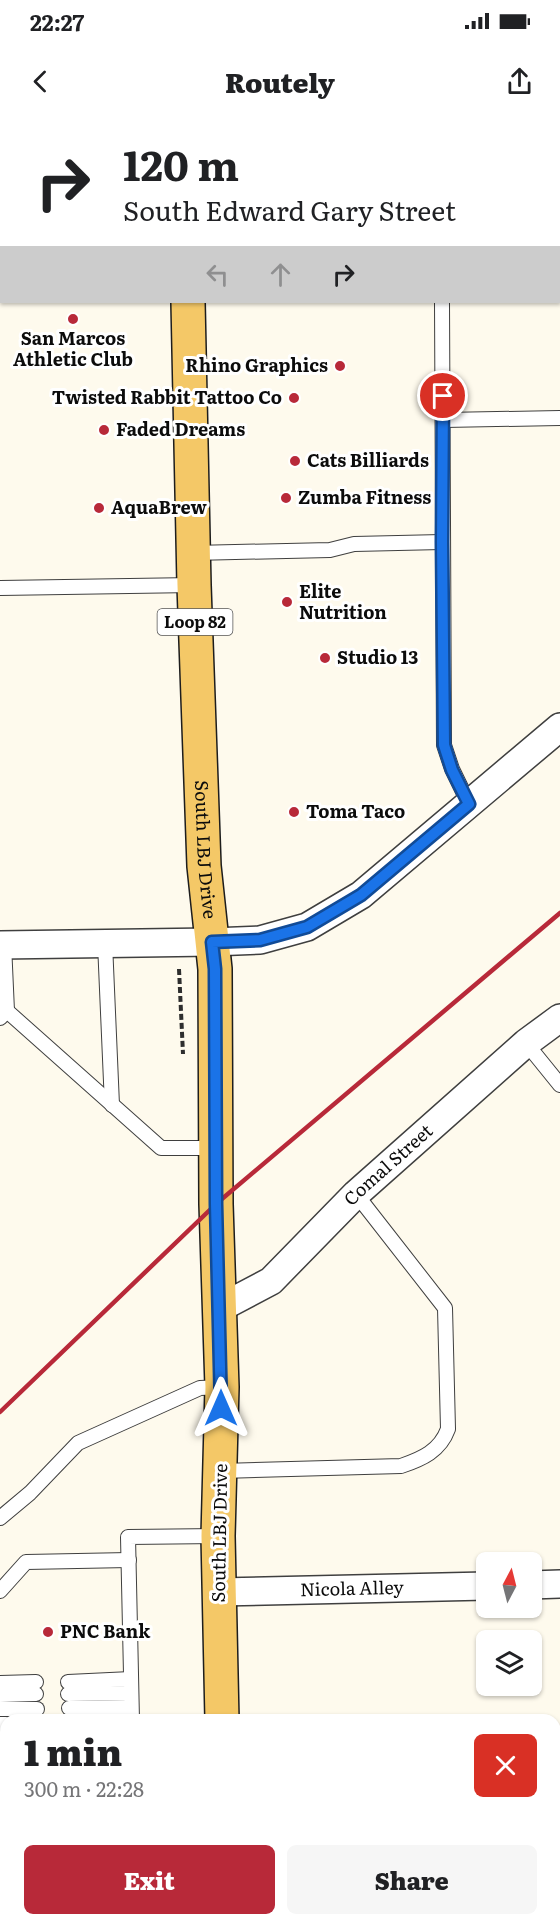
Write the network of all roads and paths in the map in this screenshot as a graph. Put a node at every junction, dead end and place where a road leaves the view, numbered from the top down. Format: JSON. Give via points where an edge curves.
{"nodes":[{"id":1,"x":188,"y":303,"type":"edge"},
{"id":2,"x":442,"y":303,"type":"edge"},
{"id":3,"x":560,"y":418,"type":"edge"},
{"id":4,"x":444,"y":420,"type":"junction"},
{"id":5,"x":442,"y":542,"type":"junction"},
{"id":6,"x":194,"y":552,"type":"junction"},
{"id":7,"x":194,"y":585,"type":"junction"},
{"id":8,"x":0,"y":588,"type":"edge"},
{"id":9,"x":560,"y":727,"type":"edge"},
{"id":10,"x":469,"y":804,"type":"junction"},
{"id":11,"x":212,"y":942,"type":"junction"},
{"id":12,"x":105,"y":943,"type":"junction"},
{"id":13,"x":2,"y":944,"type":"edge"},
{"id":14,"x":4,"y":1014,"type":"edge"},
{"id":15,"x":560,"y":1018,"type":"edge"},
{"id":16,"x":526,"y":1044,"type":"junction"},
{"id":17,"x":560,"y":1085,"type":"edge"},
{"id":18,"x":112,"y":1104,"type":"junction"},
{"id":19,"x":215,"y":1148,"type":"junction"},
{"id":20,"x":356,"y":1194,"type":"junction"},
{"id":21,"x":218,"y":1309,"type":"junction"},
{"id":22,"x":222,"y":1387,"type":"junction"},
{"id":23,"x":220,"y":1471,"type":"junction"},
{"id":24,"x":0,"y":1518,"type":"edge"},
{"id":25,"x":218,"y":1536,"type":"junction"},
{"id":26,"x":129,"y":1560,"type":"junction"},
{"id":27,"x":560,"y":1584,"type":"edge"},
{"id":28,"x":542,"y":1585,"type":"edge"},
{"id":29,"x":476,"y":1586,"type":"edge"},
{"id":30,"x":0,"y":1591,"type":"edge"},
{"id":31,"x":218,"y":1592,"type":"junction"},
{"id":32,"x":0,"y":1683,"type":"edge"},
{"id":33,"x":0,"y":1695,"type":"edge"},
{"id":34,"x":36,"y":1695,"type":"junction"},
{"id":35,"x":131,"y":1700,"type":"edge"},
{"id":36,"x":0,"y":1709,"type":"edge"},
{"id":37,"x":222,"y":1714,"type":"edge"}],
"edges":[{"from":1,"to":6,"type":"main road","name":"South LBJ Drive","number":"Loop 82"},
{"from":2,"to":4,"type":"lane"},
{"from":3,"to":4,"type":"lane"},
{"from":4,"to":5,"type":"lane"},
{"from":5,"to":6,"type":"lane","via":[[354,544],[330,550]]},
{"from":5,"to":10,"type":"lane","via":[[444,745]]},
{"from":6,"to":7,"type":"main road","name":"South LBJ Drive","number":"Loop 82"},
{"from":7,"to":8,"type":"lane"},
{"from":7,"to":11,"type":"main road","name":"South LBJ Drive","number":"Loop 82","via":[[204,866]]},
{"from":9,"to":10,"type":"street"},
{"from":10,"to":11,"type":"street","via":[[361,895],[307,927],[260,940]]},
{"from":11,"to":12,"type":"street"},
{"from":11,"to":19,"type":"main road","name":"South LBJ Drive","number":"Loop 82"},
{"from":12,"to":13,"type":"street"},
{"from":12,"to":18,"type":"lane"},
{"from":13,"to":14,"type":"lane"},
{"from":14,"to":18,"type":"lane"},
{"from":15,"to":16,"type":"street","name":"Comal Street"},
{"from":16,"to":17,"type":"lane"},
{"from":16,"to":20,"type":"street","name":"Comal Street"},
{"from":18,"to":19,"type":"lane","via":[[161,1148]]},
{"from":19,"to":21,"type":"main road","name":"South LBJ Drive","number":"Loop 82"},
{"from":20,"to":21,"type":"street","name":"Comal Street","via":[[271,1281]]},
{"from":20,"to":23,"type":"lane","via":[[445,1308],[448,1429],[443,1442],[418,1460],[401,1466]]},
{"from":21,"to":22,"type":"main road","name":"South LBJ Drive","number":"Loop 82"},
{"from":22,"to":23,"type":"main road","name":"South LBJ Drive","number":"Loop 82"},
{"from":22,"to":24,"type":"lane","via":[[200,1388],[78,1443]]},
{"from":23,"to":25,"type":"main road","name":"South LBJ Drive","number":"Loop 82"},
{"from":25,"to":26,"type":"lane","via":[[128,1537]]},
{"from":25,"to":31,"type":"main road","name":"South LBJ Drive","number":"Loop 82"},
{"from":26,"to":30,"type":"lane","via":[[26,1562]]},
{"from":26,"to":35,"type":"lane"},
{"from":27,"to":28,"type":"street"},
{"from":29,"to":31,"type":"street","name":"Nicola Alley"},
{"from":31,"to":37,"type":"main road","name":"South LBJ Drive","number":"Loop 82"},
{"from":32,"to":34,"type":"lane"},
{"from":33,"to":34,"type":"lane"},
{"from":34,"to":36,"type":"lane"},
{"from":35,"to":35,"type":"lane","via":[[69,1695]]}]}
